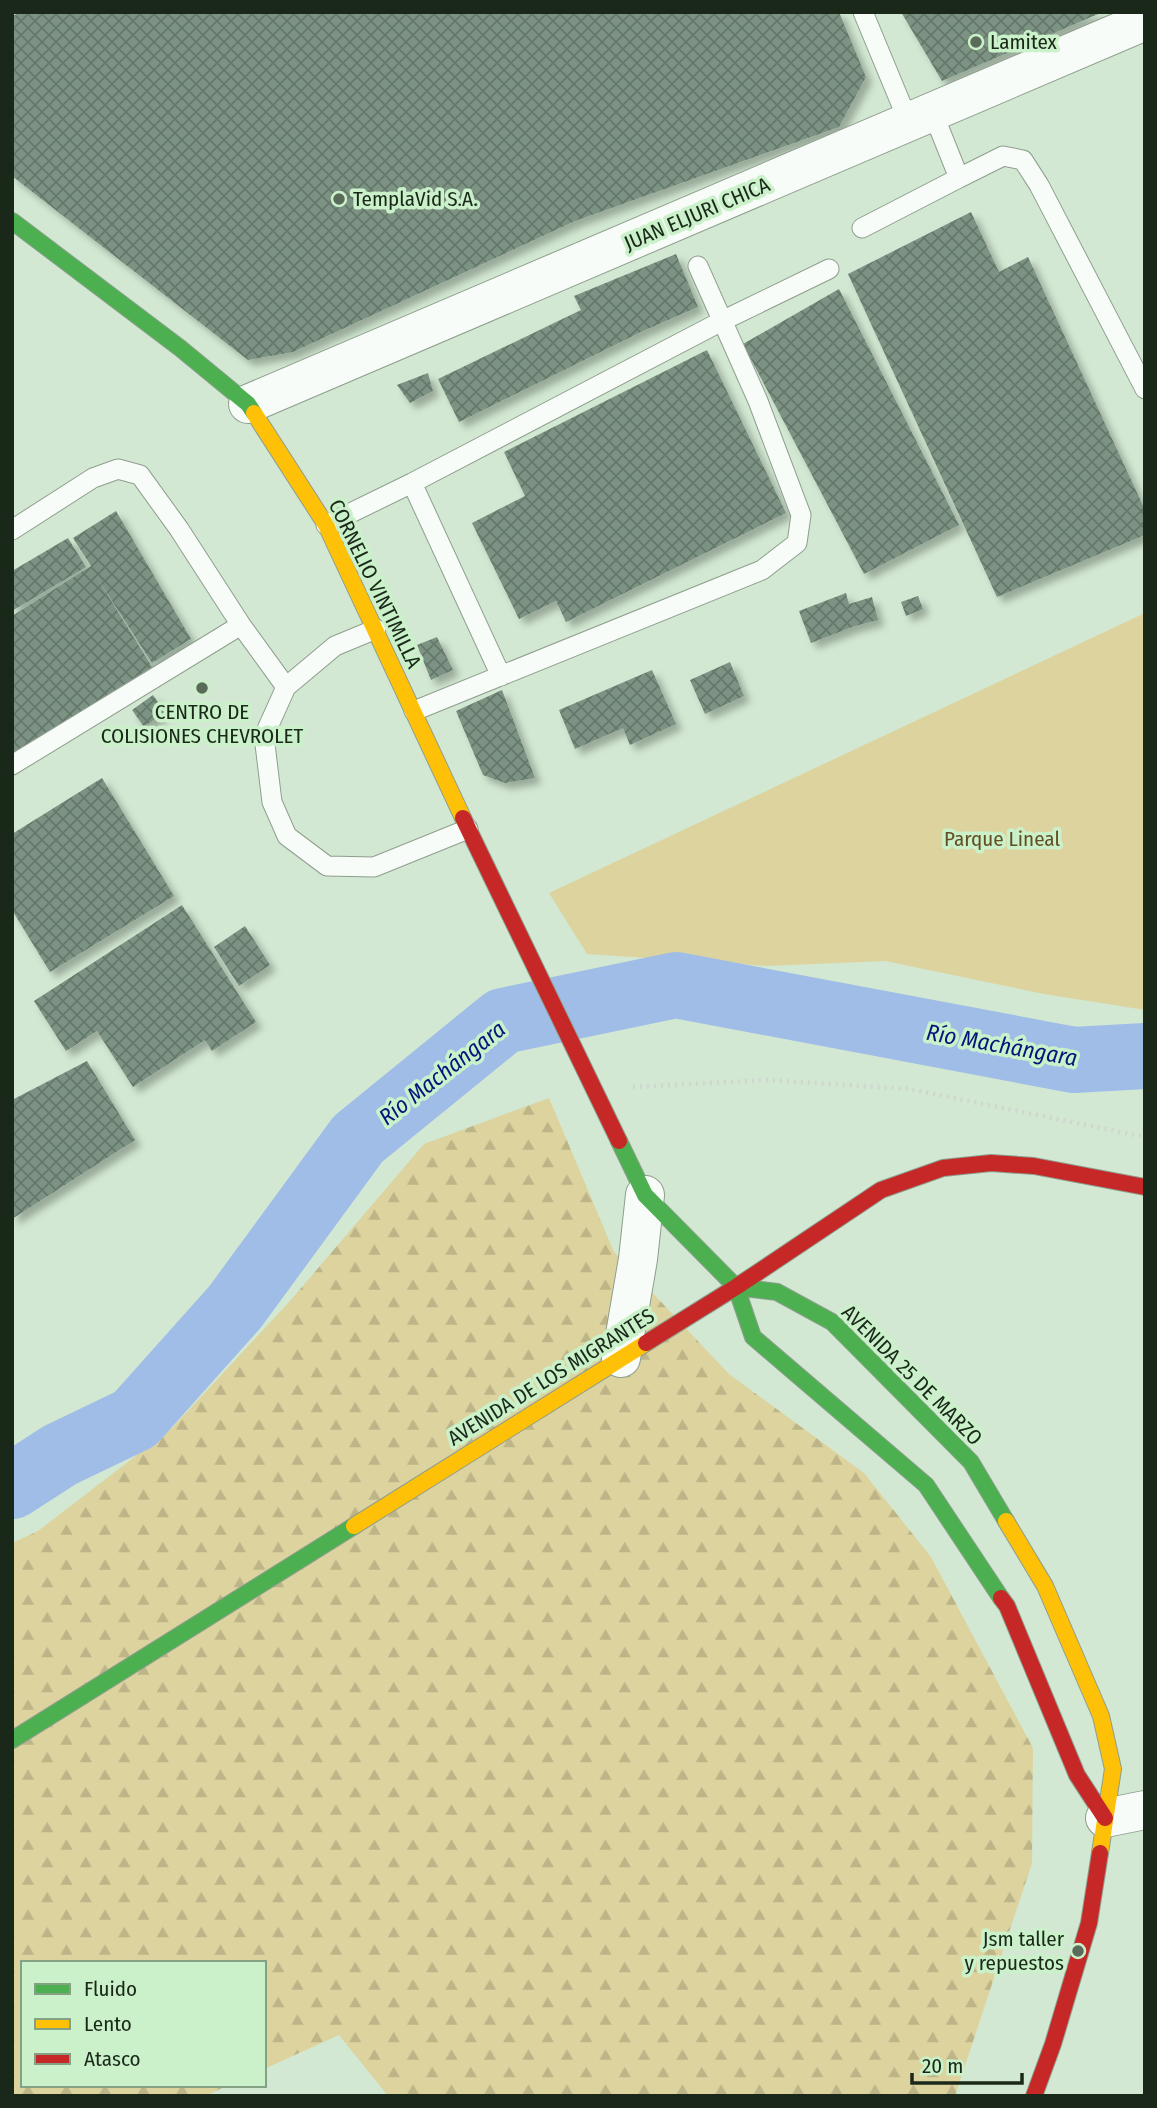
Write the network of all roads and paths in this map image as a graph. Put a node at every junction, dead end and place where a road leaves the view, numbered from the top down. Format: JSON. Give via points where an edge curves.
{"nodes":[{"id":1,"x":863,"y":12,"type":"edge"},
{"id":2,"x":1145,"y":21,"type":"edge"},
{"id":3,"x":921,"y":118,"type":"junction"},
{"id":4,"x":959,"y":178,"type":"junction"},
{"id":5,"x":12,"y":221,"type":"edge"},
{"id":6,"x":862,"y":228,"type":"dead end"},
{"id":7,"x":698,"y":266,"type":"dead end"},
{"id":8,"x":829,"y":269,"type":"dead end"},
{"id":9,"x":722,"y":321,"type":"junction"},
{"id":10,"x":1145,"y":389,"type":"edge"},
{"id":11,"x":248,"y":404,"type":"junction"},
{"id":12,"x":412,"y":484,"type":"junction"},
{"id":13,"x":326,"y":525,"type":"junction"},
{"id":14,"x":12,"y":530,"type":"edge"},
{"id":15,"x":241,"y":625,"type":"junction"},
{"id":16,"x":376,"y":629,"type":"junction"},
{"id":17,"x":500,"y":676,"type":"junction"},
{"id":18,"x":286,"y":687,"type":"junction"},
{"id":19,"x":414,"y":711,"type":"junction"},
{"id":20,"x":12,"y":765,"type":"edge"},
{"id":21,"x":468,"y":829,"type":"junction"},
{"id":22,"x":624,"y":1082,"type":"dead end"},
{"id":23,"x":1145,"y":1137,"type":"edge"},
{"id":24,"x":1145,"y":1187,"type":"edge"},
{"id":25,"x":645,"y":1195,"type":"junction"},
{"id":26,"x":736,"y":1287,"type":"junction"},
{"id":27,"x":621,"y":1358,"type":"junction"},
{"id":28,"x":12,"y":1740,"type":"edge"},
{"id":29,"x":1145,"y":1810,"type":"edge"},
{"id":30,"x":1105,"y":1818,"type":"junction"},
{"id":31,"x":1034,"y":2096,"type":"edge"}],
"edges":[{"from":1,"to":3,"type":"lane"},
{"from":2,"to":3,"type":"street","name":"JUAN ELJURI CHICA"},
{"from":3,"to":4,"type":"lane"},
{"from":3,"to":11,"type":"street","name":"JUAN ELJURI CHICA"},
{"from":4,"to":6,"type":"lane"},
{"from":4,"to":10,"type":"lane","via":[[1003,156],[1023,160]]},
{"from":5,"to":11,"type":"main road","name":"CORNELIO VINTIMILLA"},
{"from":7,"to":9,"type":"lane"},
{"from":8,"to":9,"type":"lane"},
{"from":9,"to":12,"type":"lane"},
{"from":9,"to":17,"type":"lane","via":[[802,515],[797,543],[762,570]]},
{"from":11,"to":13,"type":"main road","name":"CORNELIO VINTIMILLA"},
{"from":12,"to":13,"type":"lane"},
{"from":12,"to":17,"type":"lane"},
{"from":13,"to":16,"type":"main road","name":"CORNELIO VINTIMILLA"},
{"from":14,"to":15,"type":"lane","via":[[93,478],[118,469],[141,475]]},
{"from":15,"to":18,"type":"lane"},
{"from":15,"to":20,"type":"lane"},
{"from":16,"to":18,"type":"lane","via":[[335,646]]},
{"from":16,"to":19,"type":"main road","name":"CORNELIO VINTIMILLA"},
{"from":17,"to":19,"type":"lane"},
{"from":18,"to":21,"type":"lane","via":[[264,736],[272,802],[287,836],[327,866],[374,867]]},
{"from":19,"to":21,"type":"main road","name":"CORNELIO VINTIMILLA"},
{"from":21,"to":25,"type":"main road","name":"CORNELIO VINTIMILLA"},
{"from":22,"to":23,"type":"path","via":[[632,1087],[766,1080],[910,1088]]},
{"from":24,"to":26,"type":"main road","name":"AVENIDA DE LOS MIGRANTES","via":[[1034,1166],[991,1163],[943,1168],[881,1190]]},
{"from":25,"to":26,"type":"main road"},
{"from":25,"to":27,"type":"street"},
{"from":26,"to":27,"type":"main road","name":"AVENIDA DE LOS MIGRANTES"},
{"from":26,"to":30,"type":"main road","via":[[753,1338],[926,1485],[1007,1606],[1077,1775]]},
{"from":26,"to":30,"type":"main road","name":"AVENIDA 25 DE MARZO","via":[[777,1292],[832,1322],[971,1462],[1045,1586],[1101,1716],[1113,1769]]},
{"from":27,"to":28,"type":"main road","name":"AVENIDA DE LOS MIGRANTES"},
{"from":29,"to":30,"type":"street"},
{"from":30,"to":31,"type":"main road","name":"AVENIDA 25 DE MARZO","via":[[1089,1923]]}]}
